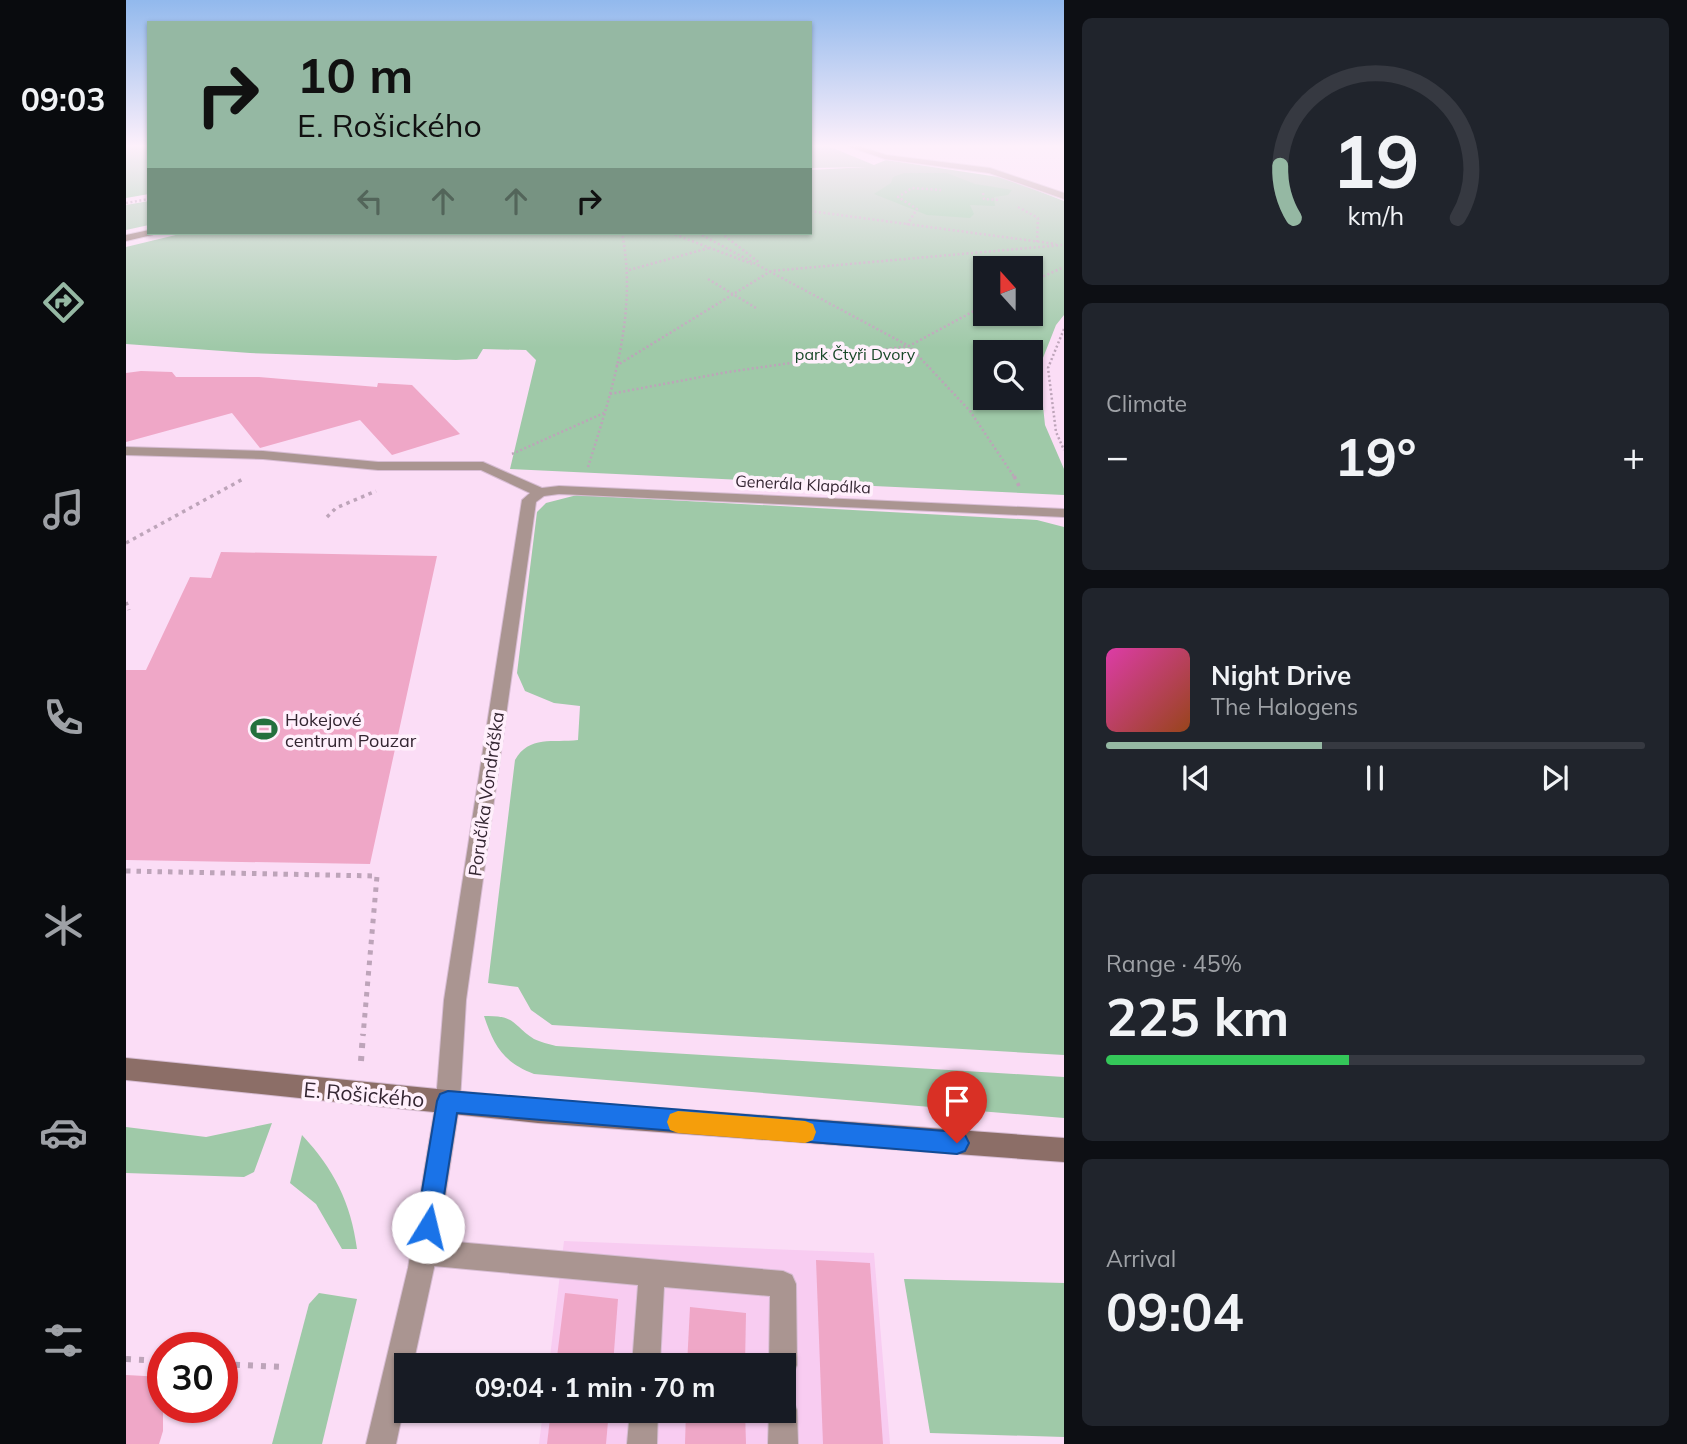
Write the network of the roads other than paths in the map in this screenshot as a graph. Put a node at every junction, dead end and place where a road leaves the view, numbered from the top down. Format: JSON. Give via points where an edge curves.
{"nodes":[{"id":1,"x":147,"y":233,"type":"edge"},
{"id":2,"x":126,"y":238,"type":"edge"},
{"id":3,"x":126,"y":451,"type":"edge"},
{"id":4,"x":540,"y":492,"type":"junction"},
{"id":5,"x":1064,"y":513,"type":"edge"},
{"id":6,"x":126,"y":1069,"type":"edge"},
{"id":7,"x":448,"y":1101,"type":"junction"},
{"id":8,"x":1064,"y":1150,"type":"edge"},
{"id":9,"x":424,"y":1252,"type":"junction"},
{"id":10,"x":652,"y":1273,"type":"junction"},
{"id":11,"x":647,"y":1353,"type":"edge"},
{"id":12,"x":783,"y":1353,"type":"edge"},
{"id":13,"x":643,"y":1423,"type":"edge"},
{"id":14,"x":783,"y":1423,"type":"edge"},
{"id":15,"x":381,"y":1444,"type":"edge"},
{"id":16,"x":642,"y":1444,"type":"edge"},
{"id":17,"x":783,"y":1444,"type":"edge"}],
"edges":[{"from":1,"to":2,"type":"street"},
{"from":3,"to":4,"type":"street","via":[[263,455],[378,466],[483,467]]},
{"from":4,"to":5,"type":"street","name":"Generála Klapálka"},
{"from":4,"to":7,"type":"street","name":"Poručíka Vondráška","via":[[529,500],[455,1000]]},
{"from":6,"to":7,"type":"street","name":"E. Rošického"},
{"from":7,"to":8,"type":"street","name":"E. Rošického"},
{"from":7,"to":9,"type":"street","name":"Poručíka Vondráška"},
{"from":9,"to":10,"type":"street"},
{"from":9,"to":15,"type":"street","name":"Poručíka Vondráška"},
{"from":10,"to":11,"type":"street"},
{"from":10,"to":12,"type":"street","via":[[783,1284]]},
{"from":13,"to":16,"type":"street"},
{"from":14,"to":17,"type":"street"}]}
